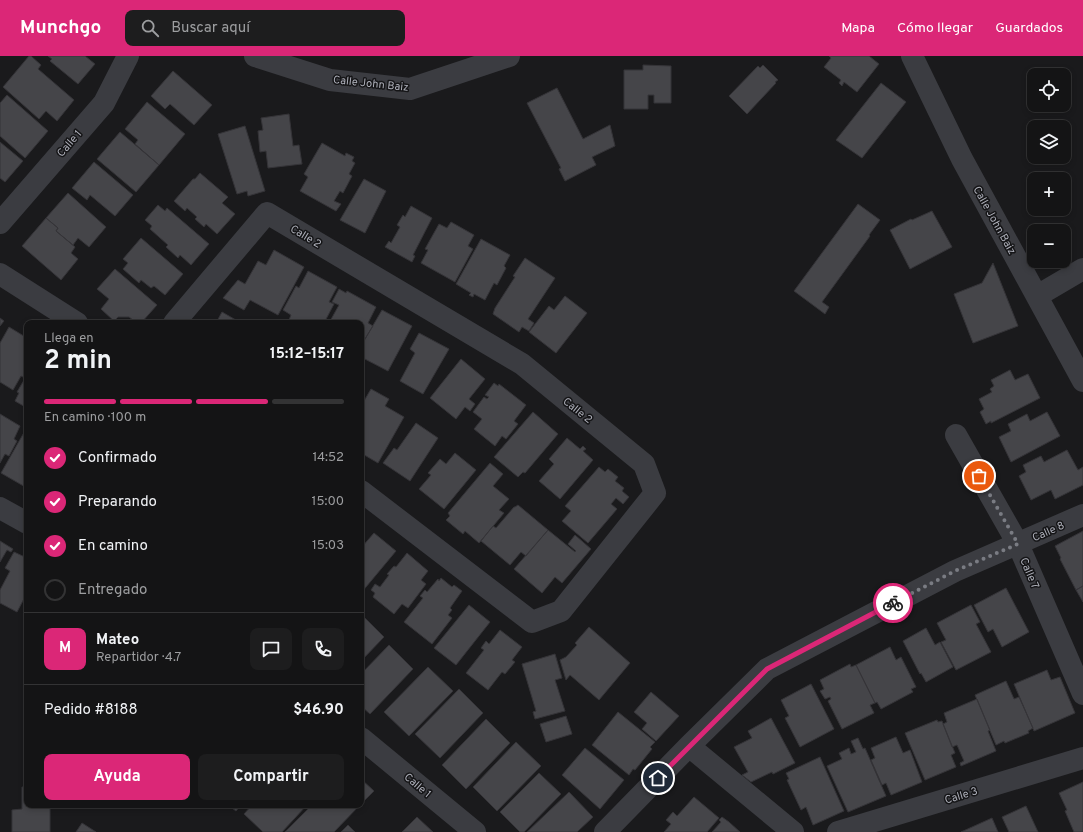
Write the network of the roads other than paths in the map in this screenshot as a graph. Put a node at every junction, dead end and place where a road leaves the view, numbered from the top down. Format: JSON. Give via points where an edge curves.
{"nodes":[{"id":1,"x":128,"y":56,"type":"edge"},
{"id":2,"x":255,"y":56,"type":"edge"},
{"id":3,"x":509,"y":56,"type":"edge"},
{"id":4,"x":912,"y":56,"type":"edge"},
{"id":5,"x":0,"y":223,"type":"edge"},
{"id":6,"x":1083,"y":269,"type":"edge"},
{"id":7,"x":0,"y":274,"type":"edge"},
{"id":8,"x":1037,"y":296,"type":"junction"},
{"id":9,"x":72,"y":320,"type":"edge"},
{"id":10,"x":177,"y":320,"type":"edge"},
{"id":11,"x":1083,"y":381,"type":"edge"},
{"id":12,"x":956,"y":435,"type":"dead end"},
{"id":13,"x":364,"y":493,"type":"edge"},
{"id":14,"x":0,"y":508,"type":"edge"},
{"id":15,"x":1083,"y":515,"type":"edge"},
{"id":16,"x":24,"y":521,"type":"edge"},
{"id":17,"x":1018,"y":544,"type":"junction"},
{"id":18,"x":1083,"y":694,"type":"edge"},
{"id":19,"x":364,"y":740,"type":"edge"},
{"id":20,"x":689,"y":746,"type":"junction"},
{"id":21,"x":1083,"y":758,"type":"edge"},
{"id":22,"x":475,"y":832,"type":"edge"},
{"id":23,"x":605,"y":832,"type":"edge"},
{"id":24,"x":793,"y":832,"type":"edge"},
{"id":25,"x":838,"y":832,"type":"edge"}],
"edges":[{"from":1,"to":5,"type":"street","name":"Calle 1","via":[[104,103]]},
{"from":2,"to":3,"type":"street","name":"Calle John Baiz","via":[[330,80],[410,89]]},
{"from":4,"to":8,"type":"street","name":"Calle John Baiz","via":[[962,158]]},
{"from":6,"to":8,"type":"street"},
{"from":7,"to":9,"type":"street"},
{"from":8,"to":11,"type":"street","name":"Calle John Baiz"},
{"from":10,"to":13,"type":"street","name":"Calle 2","via":[[267,213],[522,364],[644,464],[655,493],[561,611],[532,622]]},
{"from":12,"to":17,"type":"street","name":"Calle 7"},
{"from":14,"to":16,"type":"street"},
{"from":15,"to":17,"type":"street","name":"Calle 8"},
{"from":17,"to":18,"type":"street","name":"Calle 7"},
{"from":17,"to":20,"type":"street","name":"Calle 8","via":[[955,571],[767,669]]},
{"from":19,"to":22,"type":"street","name":"Calle 1"},
{"from":20,"to":23,"type":"street","name":"Calle 8"},
{"from":20,"to":24,"type":"street"},
{"from":21,"to":25,"type":"street","name":"Calle 3"}]}
